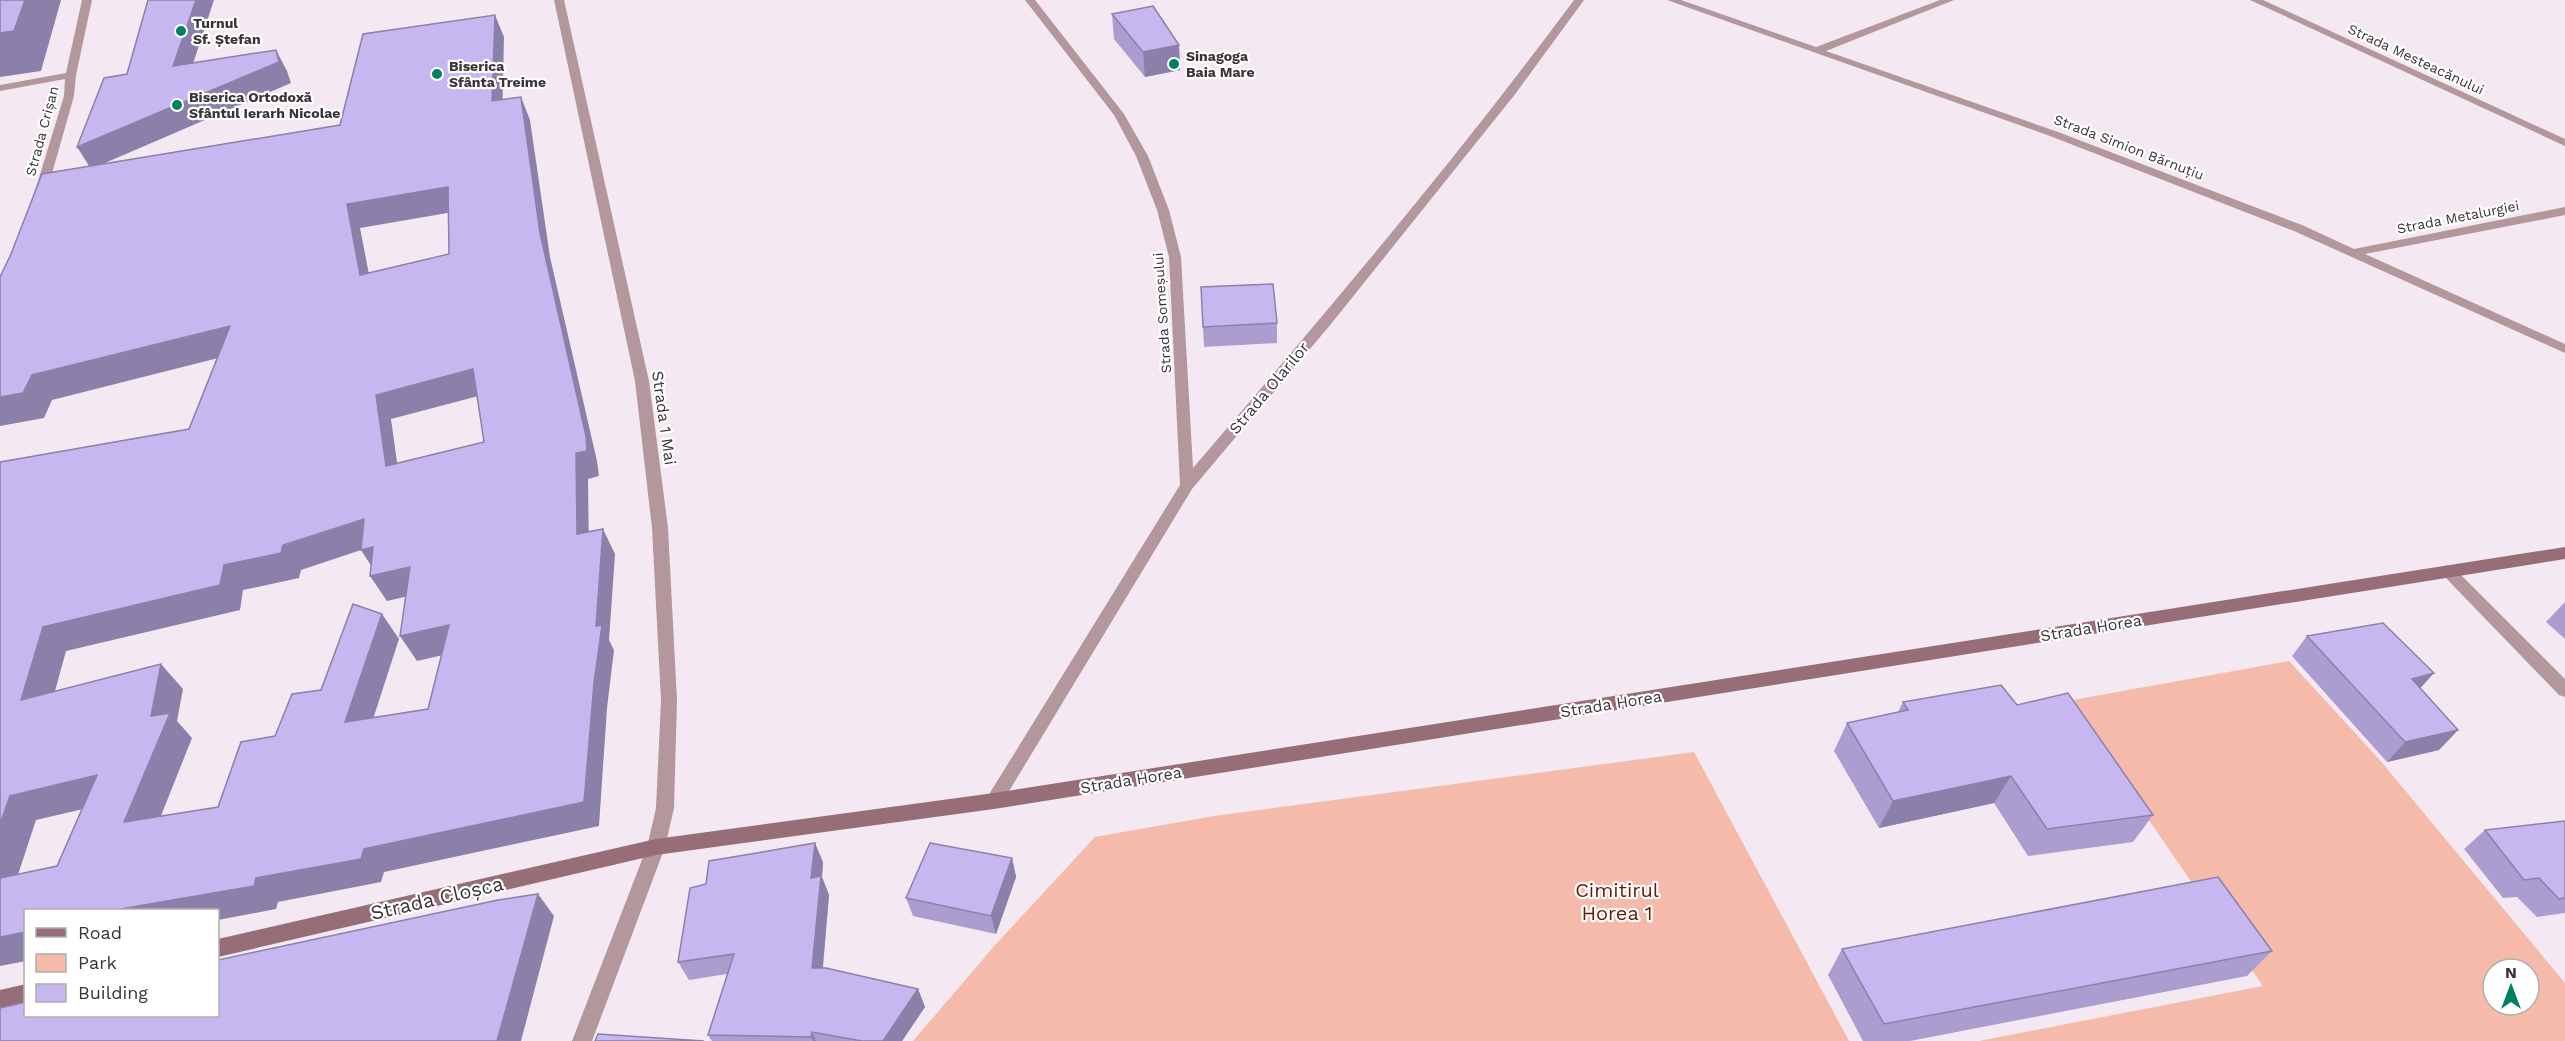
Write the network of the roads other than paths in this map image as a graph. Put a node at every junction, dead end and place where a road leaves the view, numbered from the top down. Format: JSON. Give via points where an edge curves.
{"nodes":[{"id":1,"x":87,"y":0,"type":"edge"},
{"id":2,"x":559,"y":0,"type":"edge"},
{"id":3,"x":1030,"y":0,"type":"edge"},
{"id":4,"x":1579,"y":0,"type":"edge"},
{"id":5,"x":1672,"y":0,"type":"edge"},
{"id":6,"x":1949,"y":0,"type":"edge"},
{"id":7,"x":2255,"y":0,"type":"edge"},
{"id":8,"x":1818,"y":50,"type":"junction"},
{"id":9,"x":71,"y":75,"type":"junction"},
{"id":10,"x":0,"y":88,"type":"edge"},
{"id":11,"x":2565,"y":143,"type":"edge"},
{"id":12,"x":38,"y":202,"type":"edge"},
{"id":13,"x":2565,"y":211,"type":"edge"},
{"id":14,"x":2356,"y":252,"type":"junction"},
{"id":15,"x":2565,"y":349,"type":"edge"},
{"id":16,"x":1187,"y":485,"type":"junction"},
{"id":17,"x":2565,"y":553,"type":"edge"},
{"id":18,"x":2448,"y":571,"type":"junction"},
{"id":19,"x":2565,"y":690,"type":"edge"},
{"id":20,"x":994,"y":801,"type":"junction"},
{"id":21,"x":656,"y":847,"type":"junction"},
{"id":22,"x":219,"y":948,"type":"edge"},
{"id":23,"x":24,"y":993,"type":"edge"},
{"id":24,"x":0,"y":999,"type":"edge"},
{"id":25,"x":582,"y":1041,"type":"edge"}],
"edges":[{"from":1,"to":9,"type":"street","name":"Strada Crișan"},
{"from":2,"to":21,"type":"street","name":"Strada 1 Mai","via":[[642,381],[660,528],[669,700],[664,808]]},
{"from":3,"to":16,"type":"street","name":"Strada Someșului","via":[[1119,114],[1142,156],[1163,210],[1175,257]]},
{"from":4,"to":16,"type":"street","name":"Strada Olarilor","via":[[1512,91],[1341,303]]},
{"from":5,"to":8,"type":"street","name":"Strada Simion Bărnuțiu"},
{"from":6,"to":8,"type":"street"},
{"from":7,"to":11,"type":"street","name":"Strada Mesteacănului"},
{"from":8,"to":14,"type":"street","name":"Strada Simion Bărnuțiu","via":[[2054,134]]},
{"from":9,"to":10,"type":"street"},
{"from":9,"to":12,"type":"street","name":"Strada Crișan","via":[[69,96]]},
{"from":13,"to":14,"type":"street","name":"Strada Metalurgiei"},
{"from":14,"to":15,"type":"street","name":"Strada Simion Bărnuțiu"},
{"from":16,"to":20,"type":"street","name":"Strada Olarilor"},
{"from":17,"to":18,"type":"street","name":"Strada Horea"},
{"from":18,"to":19,"type":"street"},
{"from":18,"to":20,"type":"street","name":"Strada Horea"},
{"from":20,"to":21,"type":"street","name":"Strada Horea"},
{"from":21,"to":22,"type":"street","name":"Strada Cloșca"},
{"from":21,"to":25,"type":"street","name":"Strada 1 Mai"},
{"from":23,"to":24,"type":"street"}]}
